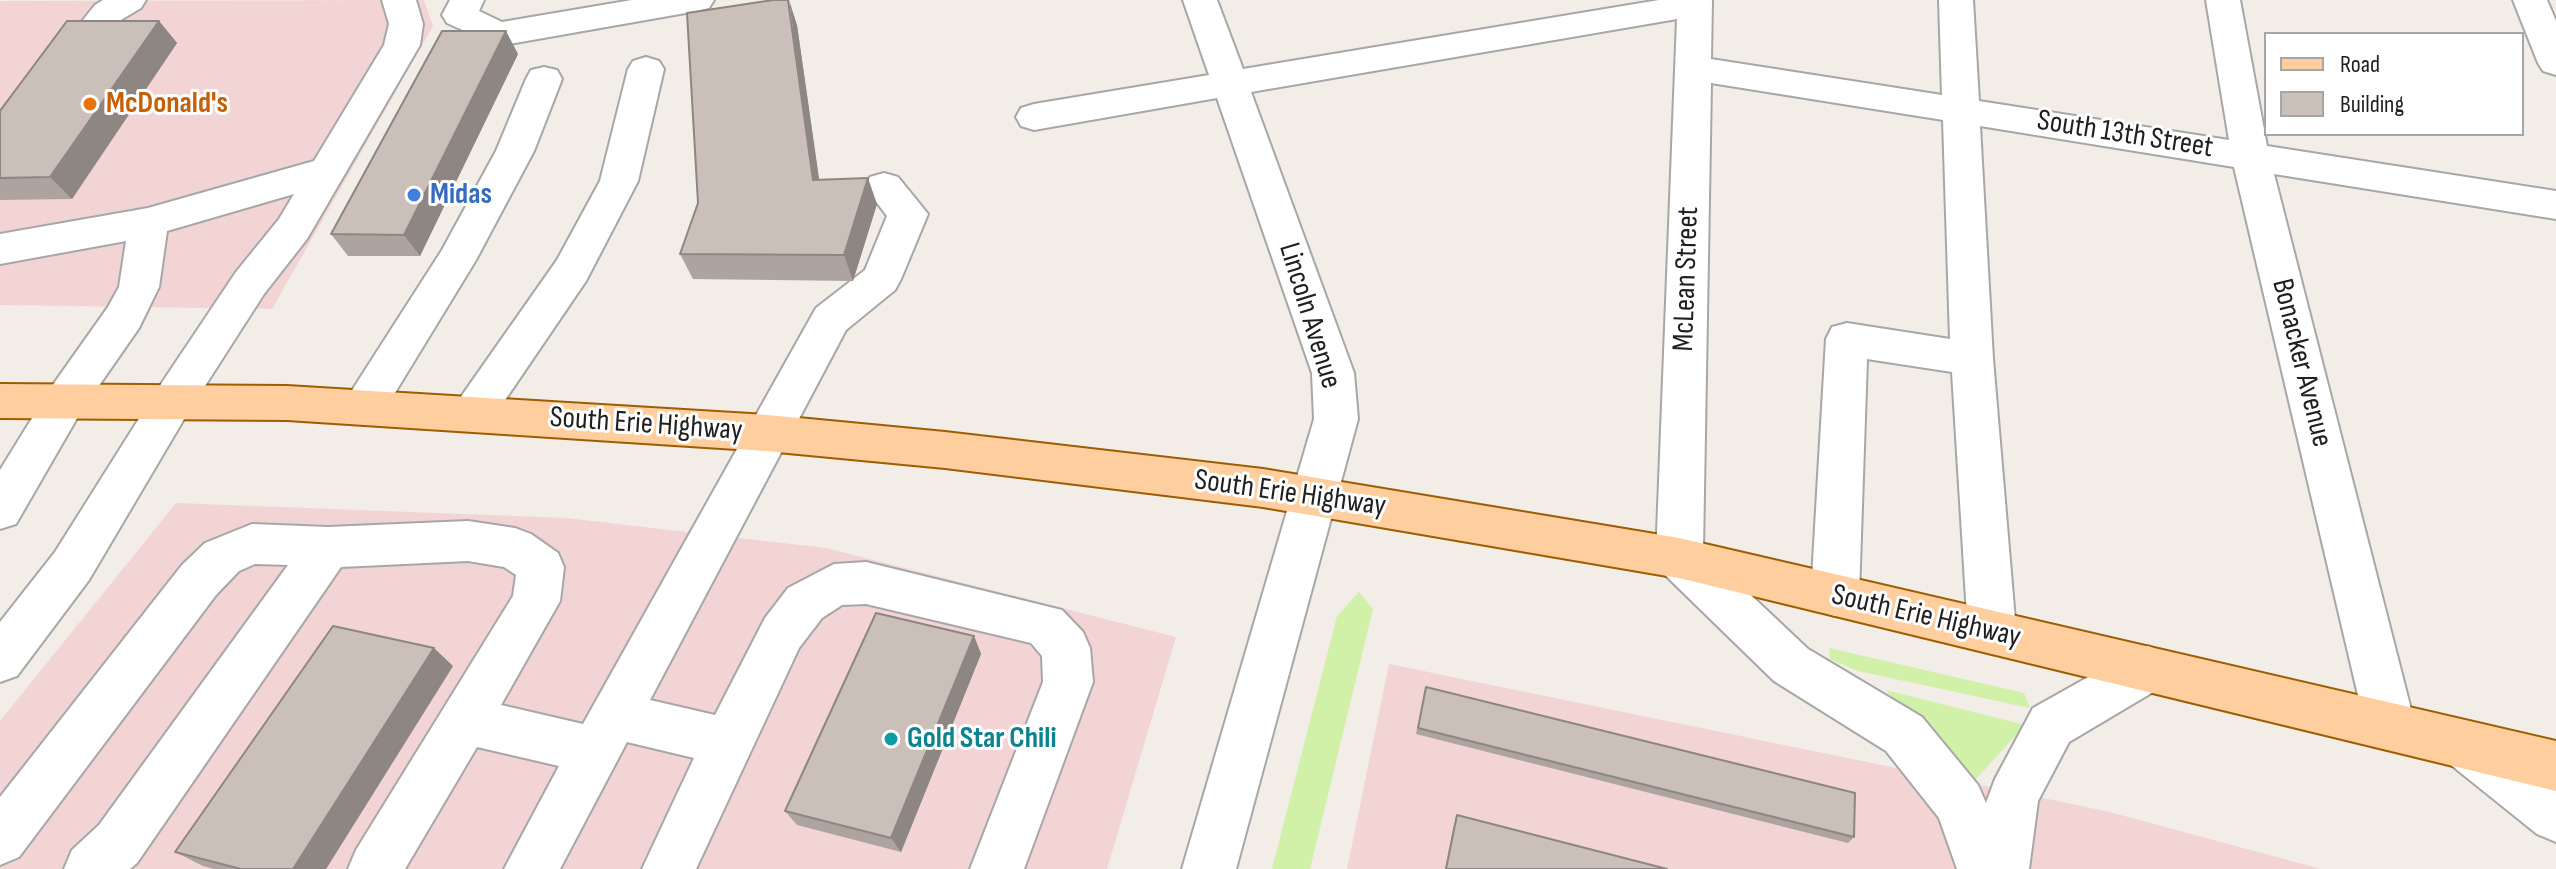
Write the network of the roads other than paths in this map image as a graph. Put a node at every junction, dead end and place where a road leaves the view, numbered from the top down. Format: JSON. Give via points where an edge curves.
{"nodes":[{"id":1,"x":97,"y":0,"type":"edge"},
{"id":2,"x":129,"y":0,"type":"edge"},
{"id":3,"x":467,"y":0,"type":"edge"},
{"id":4,"x":697,"y":0,"type":"edge"},
{"id":5,"x":1200,"y":0,"type":"edge"},
{"id":6,"x":1956,"y":0,"type":"edge"},
{"id":7,"x":2223,"y":0,"type":"edge"},
{"id":8,"x":2530,"y":0,"type":"edge"},
{"id":9,"x":399,"y":1,"type":"edge"},
{"id":10,"x":1695,"y":2,"type":"edge"},
{"id":11,"x":2556,"y":63,"type":"edge"},
{"id":12,"x":1693,"y":68,"type":"junction"},
{"id":13,"x":646,"y":69,"type":"dead end"},
{"id":14,"x":544,"y":79,"type":"dead end"},
{"id":15,"x":1229,"y":82,"type":"junction"},
{"id":16,"x":1961,"y":110,"type":"junction"},
{"id":17,"x":1034,"y":117,"type":"dead end"},
{"id":18,"x":0,"y":118,"type":"edge"},
{"id":19,"x":0,"y":150,"type":"edge"},
{"id":20,"x":2250,"y":154,"type":"junction"},
{"id":21,"x":328,"y":171,"type":"junction"},
{"id":22,"x":884,"y":187,"type":"dead end"},
{"id":23,"x":2556,"y":205,"type":"edge"},
{"id":24,"x":148,"y":222,"type":"junction"},
{"id":25,"x":0,"y":249,"type":"edge"},
{"id":26,"x":1972,"y":359,"type":"junction"},
{"id":27,"x":0,"y":401,"type":"edge"},
{"id":28,"x":65,"y":401,"type":"junction"},
{"id":29,"x":172,"y":402,"type":"junction"},
{"id":30,"x":364,"y":407,"type":"junction"},
{"id":31,"x":473,"y":413,"type":"junction"},
{"id":32,"x":767,"y":433,"type":"junction"},
{"id":33,"x":1315,"y":496,"type":"junction"},
{"id":34,"x":0,"y":510,"type":"edge"},
{"id":35,"x":328,"y":547,"type":"junction"},
{"id":36,"x":1679,"y":558,"type":"junction"},
{"id":37,"x":1835,"y":595,"type":"junction"},
{"id":38,"x":1992,"y":632,"type":"junction"},
{"id":39,"x":0,"y":660,"type":"edge"},
{"id":40,"x":2148,"y":669,"type":"junction"},
{"id":41,"x":464,"y":720,"type":"junction"},
{"id":42,"x":2390,"y":725,"type":"junction"},
{"id":43,"x":605,"y":733,"type":"junction"},
{"id":44,"x":728,"y":742,"type":"junction"},
{"id":45,"x":2462,"y":742,"type":"junction"},
{"id":46,"x":2556,"y":766,"type":"edge"},
{"id":47,"x":2556,"y":816,"type":"edge"},
{"id":48,"x":0,"y":839,"type":"edge"},
{"id":49,"x":91,"y":869,"type":"edge"},
{"id":50,"x":375,"y":869,"type":"edge"},
{"id":51,"x":531,"y":869,"type":"edge"},
{"id":52,"x":669,"y":869,"type":"edge"},
{"id":53,"x":997,"y":869,"type":"edge"},
{"id":54,"x":1209,"y":869,"type":"edge"},
{"id":55,"x":1984,"y":869,"type":"edge"},
{"id":56,"x":2002,"y":869,"type":"edge"}],
"edges":[{"from":1,"to":18,"type":"street"},
{"from":2,"to":19,"type":"street","via":[[107,13]]},
{"from":3,"to":4,"type":"street","via":[[459,15],[498,34]]},
{"from":5,"to":15,"type":"street","name":"Lincoln Avenue"},
{"from":6,"to":16,"type":"street"},
{"from":7,"to":20,"type":"street","name":"Bonacker Avenue"},
{"from":8,"to":11,"type":"street"},
{"from":9,"to":21,"type":"street","via":[[406,24],[402,45]]},
{"from":10,"to":12,"type":"street","name":"McLean Street"},
{"from":10,"to":15,"type":"street"},
{"from":12,"to":16,"type":"street","name":"South 13th Street"},
{"from":12,"to":36,"type":"street","name":"McLean Street"},
{"from":13,"to":31,"type":"street","via":[[619,181],[572,270]]},
{"from":14,"to":30,"type":"street","via":[[515,151],[456,260]]},
{"from":15,"to":17,"type":"street"},
{"from":15,"to":33,"type":"street","name":"Lincoln Avenue","via":[[1333,373],[1336,419]]},
{"from":16,"to":20,"type":"street","name":"South 13th Street"},
{"from":16,"to":26,"type":"street"},
{"from":20,"to":23,"type":"street","name":"South 13th Street"},
{"from":20,"to":42,"type":"street","name":"Bonacker Avenue"},
{"from":21,"to":24,"type":"street"},
{"from":21,"to":29,"type":"street"},
{"from":22,"to":32,"type":"street","via":[[908,214],[881,279],[831,319]]},
{"from":24,"to":25,"type":"street"},
{"from":24,"to":28,"type":"street","via":[[139,287]]},
{"from":26,"to":37,"type":"street","via":[[1847,339]]},
{"from":26,"to":38,"type":"street"},
{"from":27,"to":28,"type":"main road","name":"South Erie Highway"},
{"from":28,"to":29,"type":"main road","name":"South Erie Highway"},
{"from":28,"to":34,"type":"street"},
{"from":29,"to":30,"type":"main road","name":"South Erie Highway"},
{"from":29,"to":39,"type":"street","via":[[72,566]]},
{"from":30,"to":31,"type":"main road","name":"South Erie Highway"},
{"from":31,"to":32,"type":"main road","name":"South Erie Highway"},
{"from":32,"to":33,"type":"main road","name":"South Erie Highway"},
{"from":32,"to":43,"type":"street"},
{"from":33,"to":36,"type":"main road","name":"South Erie Highway"},
{"from":33,"to":54,"type":"street","name":"Lincoln Avenue"},
{"from":35,"to":41,"type":"street","via":[[468,541],[515,548],[541,567],[536,601]]},
{"from":35,"to":48,"type":"street","via":[[252,544],[222,557]]},
{"from":35,"to":49,"type":"street","via":[[118,844]]},
{"from":36,"to":37,"type":"main road","name":"South Erie Highway"},
{"from":36,"to":55,"type":"street","via":[[1791,665],[1904,734],[1960,803]]},
{"from":37,"to":38,"type":"main road","name":"South Erie Highway"},
{"from":38,"to":40,"type":"main road","name":"South Erie Highway"},
{"from":40,"to":42,"type":"main road","name":"South Erie Highway"},
{"from":40,"to":56,"type":"street","via":[[2051,725],[2013,797]]},
{"from":41,"to":43,"type":"street"},
{"from":41,"to":50,"type":"street"},
{"from":42,"to":45,"type":"main road","name":"South Erie Highway"},
{"from":43,"to":44,"type":"street"},
{"from":43,"to":51,"type":"street"},
{"from":44,"to":52,"type":"street"},
{"from":44,"to":53,"type":"street","via":[[782,633],[805,603],[834,585],[866,583],[1045,625],[1066,648],[1068,682]]},
{"from":45,"to":46,"type":"main road","name":"South Erie Highway"},
{"from":45,"to":47,"type":"street"}]}
